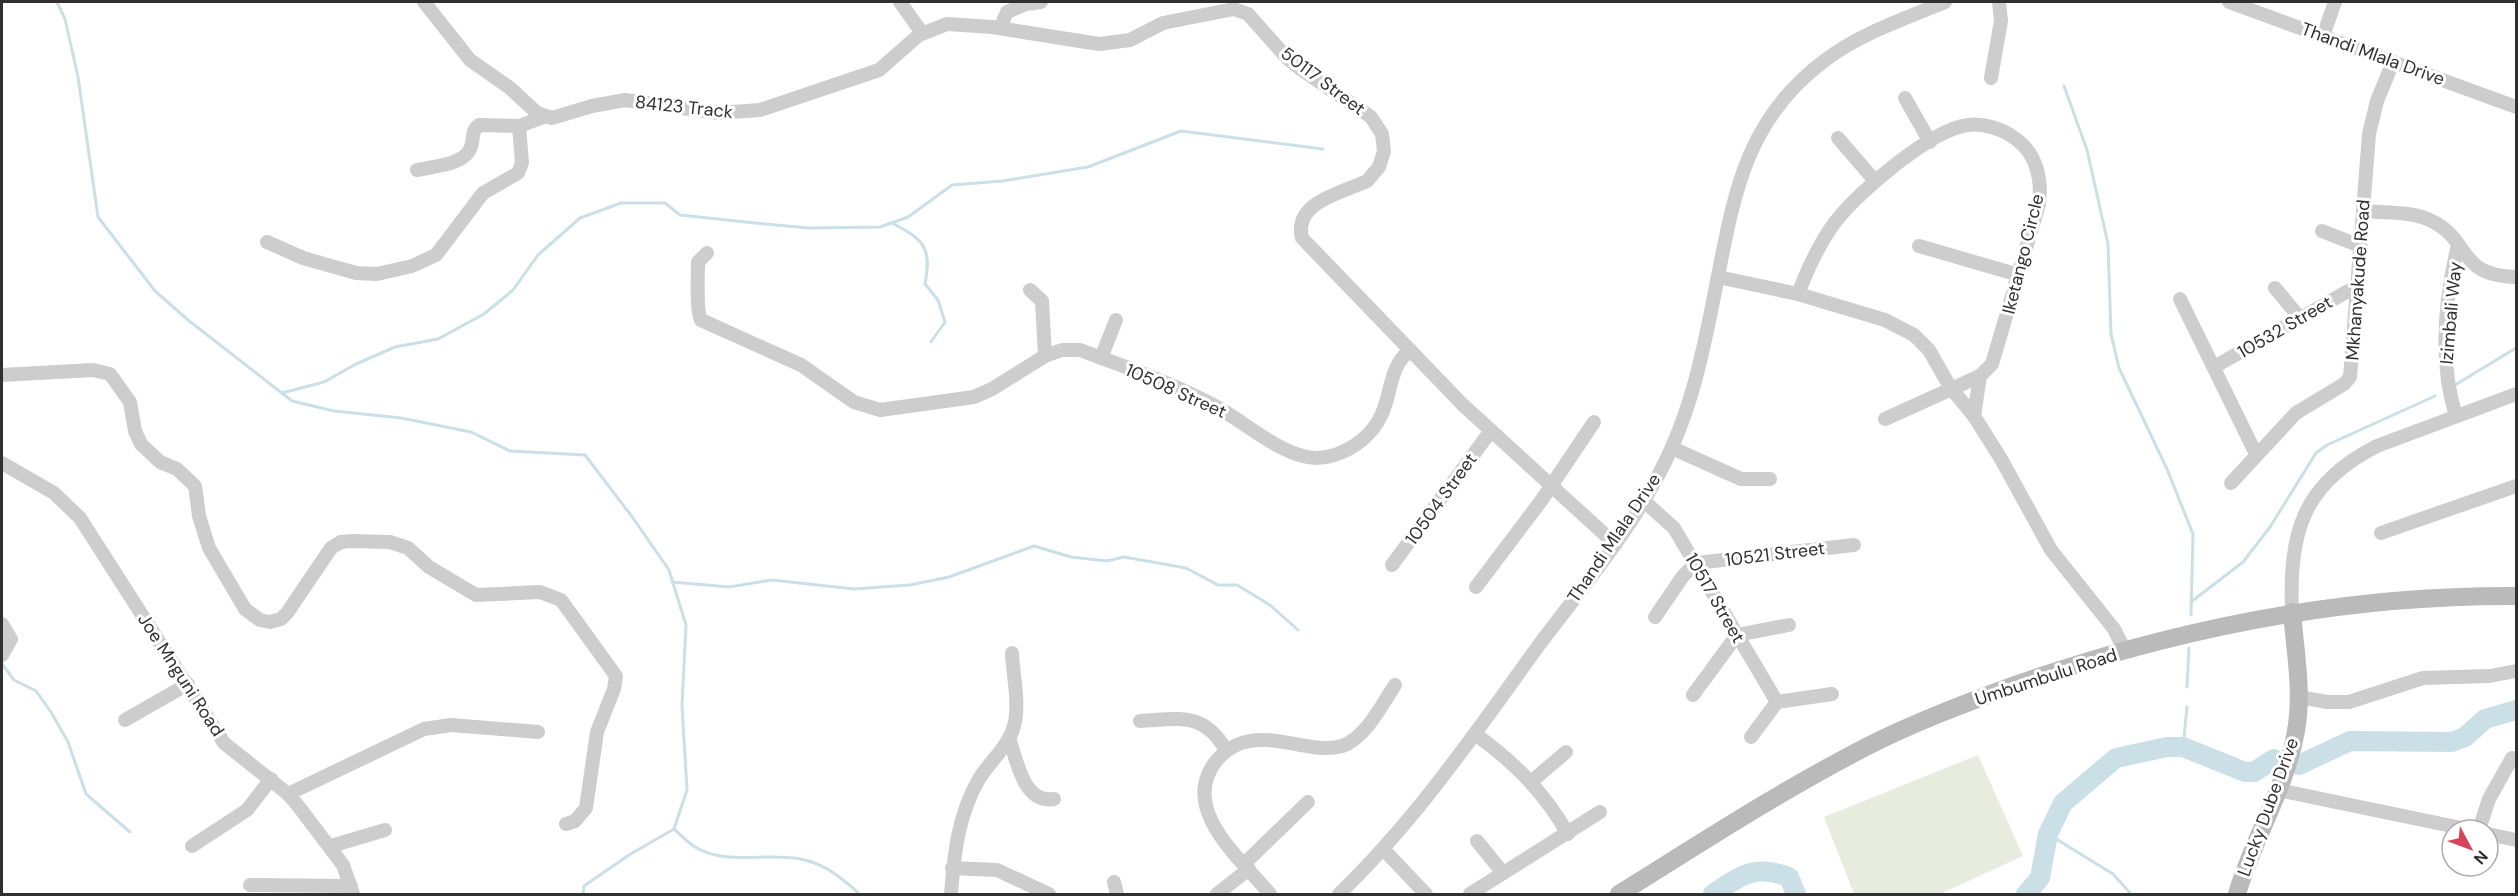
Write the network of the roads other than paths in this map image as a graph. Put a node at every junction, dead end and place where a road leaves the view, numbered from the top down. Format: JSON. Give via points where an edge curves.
{"nodes":[{"id":1,"x":424,"y":2,"type":"edge"},
{"id":2,"x":900,"y":2,"type":"edge"},
{"id":3,"x":1041,"y":2,"type":"edge"},
{"id":4,"x":1999,"y":2,"type":"edge"},
{"id":5,"x":2229,"y":2,"type":"edge"},
{"id":6,"x":2335,"y":2,"type":"edge"},
{"id":7,"x":1937,"y":3,"type":"edge"},
{"id":8,"x":1000,"y":28,"type":"junction"},
{"id":9,"x":922,"y":33,"type":"junction"},
{"id":10,"x":2323,"y":36,"type":"junction"},
{"id":11,"x":1078,"y":42,"type":"joint"},
{"id":12,"x":2393,"y":62,"type":"junction"},
{"id":13,"x":1991,"y":78,"type":"dead end"},
{"id":14,"x":1905,"y":98,"type":"dead end"},
{"id":15,"x":2517,"y":108,"type":"edge"},
{"id":16,"x":544,"y":117,"type":"junction"},
{"id":17,"x":519,"y":126,"type":"junction"},
{"id":18,"x":1838,"y":138,"type":"dead end"},
{"id":19,"x":1930,"y":142,"type":"junction"},
{"id":20,"x":417,"y":170,"type":"dead end"},
{"id":21,"x":1875,"y":182,"type":"junction"},
{"id":22,"x":2363,"y":211,"type":"junction"},
{"id":23,"x":2322,"y":231,"type":"dead end"},
{"id":24,"x":267,"y":242,"type":"dead end"},
{"id":25,"x":2458,"y":244,"type":"junction"},
{"id":26,"x":1919,"y":246,"type":"dead end"},
{"id":27,"x":2360,"y":246,"type":"junction"},
{"id":28,"x":707,"y":253,"type":"dead end"},
{"id":29,"x":2019,"y":274,"type":"junction"},
{"id":30,"x":2516,"y":276,"type":"edge"},
{"id":31,"x":1718,"y":277,"type":"junction"},
{"id":32,"x":2357,"y":286,"type":"junction"},
{"id":33,"x":2275,"y":288,"type":"dead end"},
{"id":34,"x":1030,"y":290,"type":"dead end"},
{"id":35,"x":1798,"y":294,"type":"junction"},
{"id":36,"x":2180,"y":299,"type":"dead end"},
{"id":37,"x":2300,"y":318,"type":"junction"},
{"id":38,"x":1116,"y":320,"type":"dead end"},
{"id":39,"x":1410,"y":350,"type":"junction"},
{"id":40,"x":1045,"y":356,"type":"junction"},
{"id":41,"x":1101,"y":358,"type":"junction"},
{"id":42,"x":2214,"y":368,"type":"junction"},
{"id":43,"x":2,"y":375,"type":"edge"},
{"id":44,"x":1980,"y":376,"type":"junction"},
{"id":45,"x":1950,"y":387,"type":"junction"},
{"id":46,"x":2517,"y":394,"type":"edge"},
{"id":47,"x":1974,"y":416,"type":"junction"},
{"id":48,"x":2456,"y":416,"type":"junction"},
{"id":49,"x":1885,"y":419,"type":"dead end"},
{"id":50,"x":1594,"y":422,"type":"dead end"},
{"id":51,"x":1490,"y":432,"type":"junction"},
{"id":52,"x":1672,"y":448,"type":"junction"},
{"id":53,"x":2256,"y":454,"type":"junction"},
{"id":54,"x":2,"y":463,"type":"edge"},
{"id":55,"x":1770,"y":479,"type":"dead end"},
{"id":56,"x":2231,"y":483,"type":"dead end"},
{"id":57,"x":2517,"y":486,"type":"edge"},
{"id":58,"x":1551,"y":487,"type":"junction"},
{"id":59,"x":1644,"y":501,"type":"junction"},
{"id":60,"x":2381,"y":533,"type":"dead end"},
{"id":61,"x":1614,"y":543,"type":"junction"},
{"id":62,"x":1854,"y":545,"type":"dead end"},
{"id":63,"x":1696,"y":563,"type":"junction"},
{"id":64,"x":1392,"y":566,"type":"dead end"},
{"id":65,"x":1476,"y":587,"type":"dead end"},
{"id":66,"x":2517,"y":596,"type":"edge"},
{"id":67,"x":2292,"y":612,"type":"junction"},
{"id":68,"x":1655,"y":617,"type":"dead end"},
{"id":69,"x":2,"y":624,"type":"edge"},
{"id":70,"x":1789,"y":625,"type":"dead end"},
{"id":71,"x":1737,"y":634,"type":"junction"},
{"id":72,"x":2125,"y":651,"type":"junction"},
{"id":73,"x":1012,"y":653,"type":"dead end"},
{"id":74,"x":2,"y":655,"type":"edge"},
{"id":75,"x":2517,"y":671,"type":"edge"},
{"id":76,"x":188,"y":684,"type":"junction"},
{"id":77,"x":1395,"y":685,"type":"dead end"},
{"id":78,"x":1832,"y":694,"type":"dead end"},
{"id":79,"x":1693,"y":695,"type":"dead end"},
{"id":80,"x":2300,"y":697,"type":"junction"},
{"id":81,"x":1777,"y":702,"type":"junction"},
{"id":82,"x":125,"y":720,"type":"dead end"},
{"id":83,"x":1140,"y":721,"type":"dead end"},
{"id":84,"x":538,"y":732,"type":"dead end"},
{"id":85,"x":1475,"y":734,"type":"junction"},
{"id":86,"x":1009,"y":738,"type":"junction"},
{"id":87,"x":1751,"y":738,"type":"dead end"},
{"id":88,"x":1226,"y":750,"type":"junction"},
{"id":89,"x":1566,"y":752,"type":"dead end"},
{"id":90,"x":2512,"y":758,"type":"dead end"},
{"id":91,"x":271,"y":779,"type":"junction"},
{"id":92,"x":1531,"y":782,"type":"junction"},
{"id":93,"x":2278,"y":790,"type":"junction"},
{"id":94,"x":288,"y":794,"type":"junction"},
{"id":95,"x":1054,"y":799,"type":"dead end"},
{"id":96,"x":1308,"y":802,"type":"dead end"},
{"id":97,"x":1600,"y":812,"type":"dead end"},
{"id":98,"x":2483,"y":818,"type":"edge"},
{"id":99,"x":566,"y":824,"type":"dead end"},
{"id":100,"x":2440,"y":824,"type":"edge"},
{"id":101,"x":385,"y":830,"type":"dead end"},
{"id":102,"x":1568,"y":834,"type":"junction"},
{"id":103,"x":2500,"y":836,"type":"edge"},
{"id":104,"x":2517,"y":840,"type":"edge"},
{"id":105,"x":1477,"y":841,"type":"dead end"},
{"id":106,"x":192,"y":846,"type":"dead end"},
{"id":107,"x":331,"y":846,"type":"junction"},
{"id":108,"x":1384,"y":850,"type":"junction"},
{"id":109,"x":1247,"y":866,"type":"junction"},
{"id":110,"x":952,"y":868,"type":"junction"},
{"id":111,"x":1503,"y":873,"type":"junction"},
{"id":112,"x":250,"y":885,"type":"dead end"},
{"id":113,"x":352,"y":890,"type":"edge"},
{"id":114,"x":951,"y":894,"type":"edge"},
{"id":115,"x":1048,"y":894,"type":"edge"},
{"id":116,"x":1217,"y":894,"type":"edge"},
{"id":117,"x":1270,"y":894,"type":"edge"},
{"id":118,"x":1338,"y":894,"type":"edge"},
{"id":119,"x":1426,"y":894,"type":"edge"},
{"id":120,"x":1470,"y":894,"type":"edge"},
{"id":121,"x":1619,"y":894,"type":"edge"},
{"id":122,"x":2237,"y":894,"type":"edge"}],
"edges":[{"from":1,"to":16,"type":"street","via":[[470,60]]},
{"from":2,"to":9,"type":"street"},
{"from":3,"to":8,"type":"street","via":[[1007,12]]},
{"from":4,"to":13,"type":"street","via":[[2001,21]]},
{"from":5,"to":10,"type":"street","name":"Thandi Mlala Drive"},
{"from":6,"to":10,"type":"street"},
{"from":7,"to":31,"type":"street","name":"Thandi Mlala Drive","via":[[1838,51],[1784,98],[1742,168]]},
{"from":8,"to":9,"type":"street","name":"84123 Track","via":[[947,24]]},
{"from":8,"to":11,"type":"street","name":"84123 Track"},
{"from":9,"to":16,"type":"street","name":"84123 Track","via":[[879,70],[760,110],[718,113],[625,100],[558,118]]},
{"from":10,"to":12,"type":"street","name":"Thandi Mlala Drive"},
{"from":11,"to":39,"type":"street","name":"50117 Street","via":[[1131,40],[1163,23],[1234,9],[1248,14],[1302,70],[1364,110],[1382,134],[1384,152],[1379,167],[1367,181],[1307,211],[1300,223],[1301,231],[1306,243]]},
{"from":12,"to":15,"type":"street","name":"Thandi Mlala Drive"},
{"from":12,"to":22,"type":"street","name":"Mkhanyakude Road","via":[[2370,127]]},
{"from":14,"to":19,"type":"street"},
{"from":16,"to":17,"type":"street","name":"84123 Track"},
{"from":17,"to":20,"type":"street","via":[[478,125],[464,158]]},
{"from":17,"to":24,"type":"street","via":[[519,173],[483,193],[447,242],[427,261],[377,274],[356,273],[303,258]]},
{"from":18,"to":21,"type":"street"},
{"from":19,"to":21,"type":"street","name":"Iketango Circle"},
{"from":19,"to":29,"type":"street","name":"Iketango Circle","via":[[1955,129],[1978,125],[2013,137],[2028,152],[2038,171],[2041,193]]},
{"from":21,"to":35,"type":"street","name":"Iketango Circle","via":[[1828,232]]},
{"from":22,"to":25,"type":"street","via":[[2427,218],[2445,229]]},
{"from":22,"to":27,"type":"street","name":"Mkhanyakude Road"},
{"from":23,"to":27,"type":"street"},
{"from":25,"to":30,"type":"street","via":[[2484,272]]},
{"from":25,"to":48,"type":"street","name":"Izimbali Way","via":[[2445,368]]},
{"from":26,"to":29,"type":"street"},
{"from":27,"to":32,"type":"street","name":"Mkhanyakude Road"},
{"from":28,"to":40,"type":"street","name":"10508 Street","via":[[698,262],[697,310],[701,320],[801,365],[843,395],[871,409],[890,410],[974,397]]},
{"from":29,"to":44,"type":"street","name":"Iketango Circle","via":[[1995,356]]},
{"from":31,"to":35,"type":"street"},
{"from":31,"to":52,"type":"street","name":"Thandi Mlala Drive","via":[[1694,389]]},
{"from":32,"to":37,"type":"street","name":"10532 Street"},
{"from":32,"to":53,"type":"street","name":"Mkhanyakude Road","via":[[2350,377],[2296,413]]},
{"from":33,"to":37,"type":"street"},
{"from":34,"to":40,"type":"street","via":[[1042,301]]},
{"from":35,"to":45,"type":"street","via":[[1906,329],[1929,350]]},
{"from":36,"to":42,"type":"street"},
{"from":37,"to":42,"type":"street","name":"10532 Street"},
{"from":38,"to":41,"type":"street"},
{"from":39,"to":41,"type":"street","name":"10508 Street","via":[[1398,362],[1386,410],[1372,430],[1351,448],[1322,457],[1296,454],[1215,406]]},
{"from":39,"to":51,"type":"street"},
{"from":40,"to":41,"type":"street","name":"10508 Street","via":[[1071,350]]},
{"from":42,"to":53,"type":"street"},
{"from":43,"to":99,"type":"street","via":[[93,369],[110,374],[130,402],[141,444],[195,486],[209,548],[245,609],[260,620],[281,619],[302,595],[326,554],[341,542],[352,541],[390,542],[408,548],[429,567],[476,595],[540,592],[561,600],[616,676],[597,732],[586,808],[575,821]]},
{"from":44,"to":45,"type":"street"},
{"from":44,"to":47,"type":"street"},
{"from":45,"to":47,"type":"street"},
{"from":45,"to":49,"type":"street"},
{"from":46,"to":48,"type":"street"},
{"from":47,"to":72,"type":"street","via":[[2048,545],[2114,629]]},
{"from":48,"to":67,"type":"street","via":[[2358,456],[2322,486],[2303,518],[2294,548],[2290,576]]},
{"from":50,"to":58,"type":"street"},
{"from":51,"to":58,"type":"street"},
{"from":51,"to":64,"type":"street","name":"10504 Street"},
{"from":52,"to":55,"type":"street","via":[[1741,479]]},
{"from":52,"to":59,"type":"street","name":"Thandi Mlala Drive"},
{"from":53,"to":56,"type":"street","name":"Mkhanyakude Road"},
{"from":54,"to":76,"type":"street","name":"Joe Mnguni Road","via":[[54,493],[80,518]]},
{"from":57,"to":60,"type":"street"},
{"from":58,"to":61,"type":"street"},
{"from":58,"to":65,"type":"street"},
{"from":59,"to":61,"type":"street","name":"Thandi Mlala Drive"},
{"from":59,"to":63,"type":"street","name":"10517 Street","via":[[1674,528]]},
{"from":61,"to":85,"type":"street","name":"Thandi Mlala Drive"},
{"from":62,"to":63,"type":"street","name":"10521 Street"},
{"from":63,"to":68,"type":"street"},
{"from":63,"to":71,"type":"street","name":"10517 Street"},
{"from":66,"to":67,"type":"main road","name":"Umbumbulu Road","via":[[2357,603]]},
{"from":67,"to":72,"type":"main road","name":"Umbumbulu Road"},
{"from":67,"to":80,"type":"main road","name":"Lucky Dube Drive"},
{"from":69,"to":74,"type":"street","via":[[11,639]]},
{"from":70,"to":71,"type":"street"},
{"from":71,"to":79,"type":"street"},
{"from":71,"to":81,"type":"street","name":"10517 Street"},
{"from":72,"to":121,"type":"main road","name":"Umbumbulu Road","via":[[2057,670],[1870,745]]},
{"from":73,"to":86,"type":"street","via":[[1016,712]]},
{"from":75,"to":80,"type":"street","via":[[2423,678],[2349,702]]},
{"from":76,"to":82,"type":"street"},
{"from":76,"to":91,"type":"street","name":"Joe Mnguni Road","via":[[224,743]]},
{"from":77,"to":88,"type":"street","via":[[1367,726],[1343,746],[1264,740],[1238,743]]},
{"from":78,"to":81,"type":"street"},
{"from":80,"to":93,"type":"main road","name":"Lucky Dube Drive","via":[[2296,733]]},
{"from":81,"to":87,"type":"street"},
{"from":83,"to":88,"type":"street","via":[[1198,721],[1212,730]]},
{"from":84,"to":94,"type":"street","via":[[452,725],[424,729]]},
{"from":85,"to":92,"type":"street"},
{"from":85,"to":108,"type":"street","name":"Thandi Mlala Drive"},
{"from":86,"to":95,"type":"street","via":[[1031,793],[1040,800]]},
{"from":86,"to":110,"type":"street","via":[[973,790],[958,834]]},
{"from":88,"to":109,"type":"street","via":[[1208,773],[1204,801],[1215,828]]},
{"from":89,"to":92,"type":"street"},
{"from":90,"to":98,"type":"street"},
{"from":91,"to":94,"type":"street","name":"Joe Mnguni Road"},
{"from":91,"to":106,"type":"street","via":[[247,810]]},
{"from":92,"to":102,"type":"street","via":[[1549,802]]},
{"from":93,"to":100,"type":"street"},
{"from":93,"to":122,"type":"main road","name":"Lucky Dube Drive"},
{"from":94,"to":107,"type":"street","name":"Joe Mnguni Road"},
{"from":96,"to":109,"type":"street"},
{"from":97,"to":102,"type":"street"},
{"from":101,"to":107,"type":"street"},
{"from":102,"to":111,"type":"street"},
{"from":103,"to":104,"type":"street"},
{"from":105,"to":111,"type":"street"},
{"from":107,"to":113,"type":"street","name":"Joe Mnguni Road"},
{"from":108,"to":118,"type":"street","name":"Thandi Mlala Drive"},
{"from":108,"to":119,"type":"street"},
{"from":109,"to":116,"type":"street"},
{"from":109,"to":117,"type":"street"},
{"from":110,"to":114,"type":"street"},
{"from":110,"to":115,"type":"street","via":[[997,870]]},
{"from":111,"to":120,"type":"street"},
{"from":112,"to":113,"type":"street"}]}
